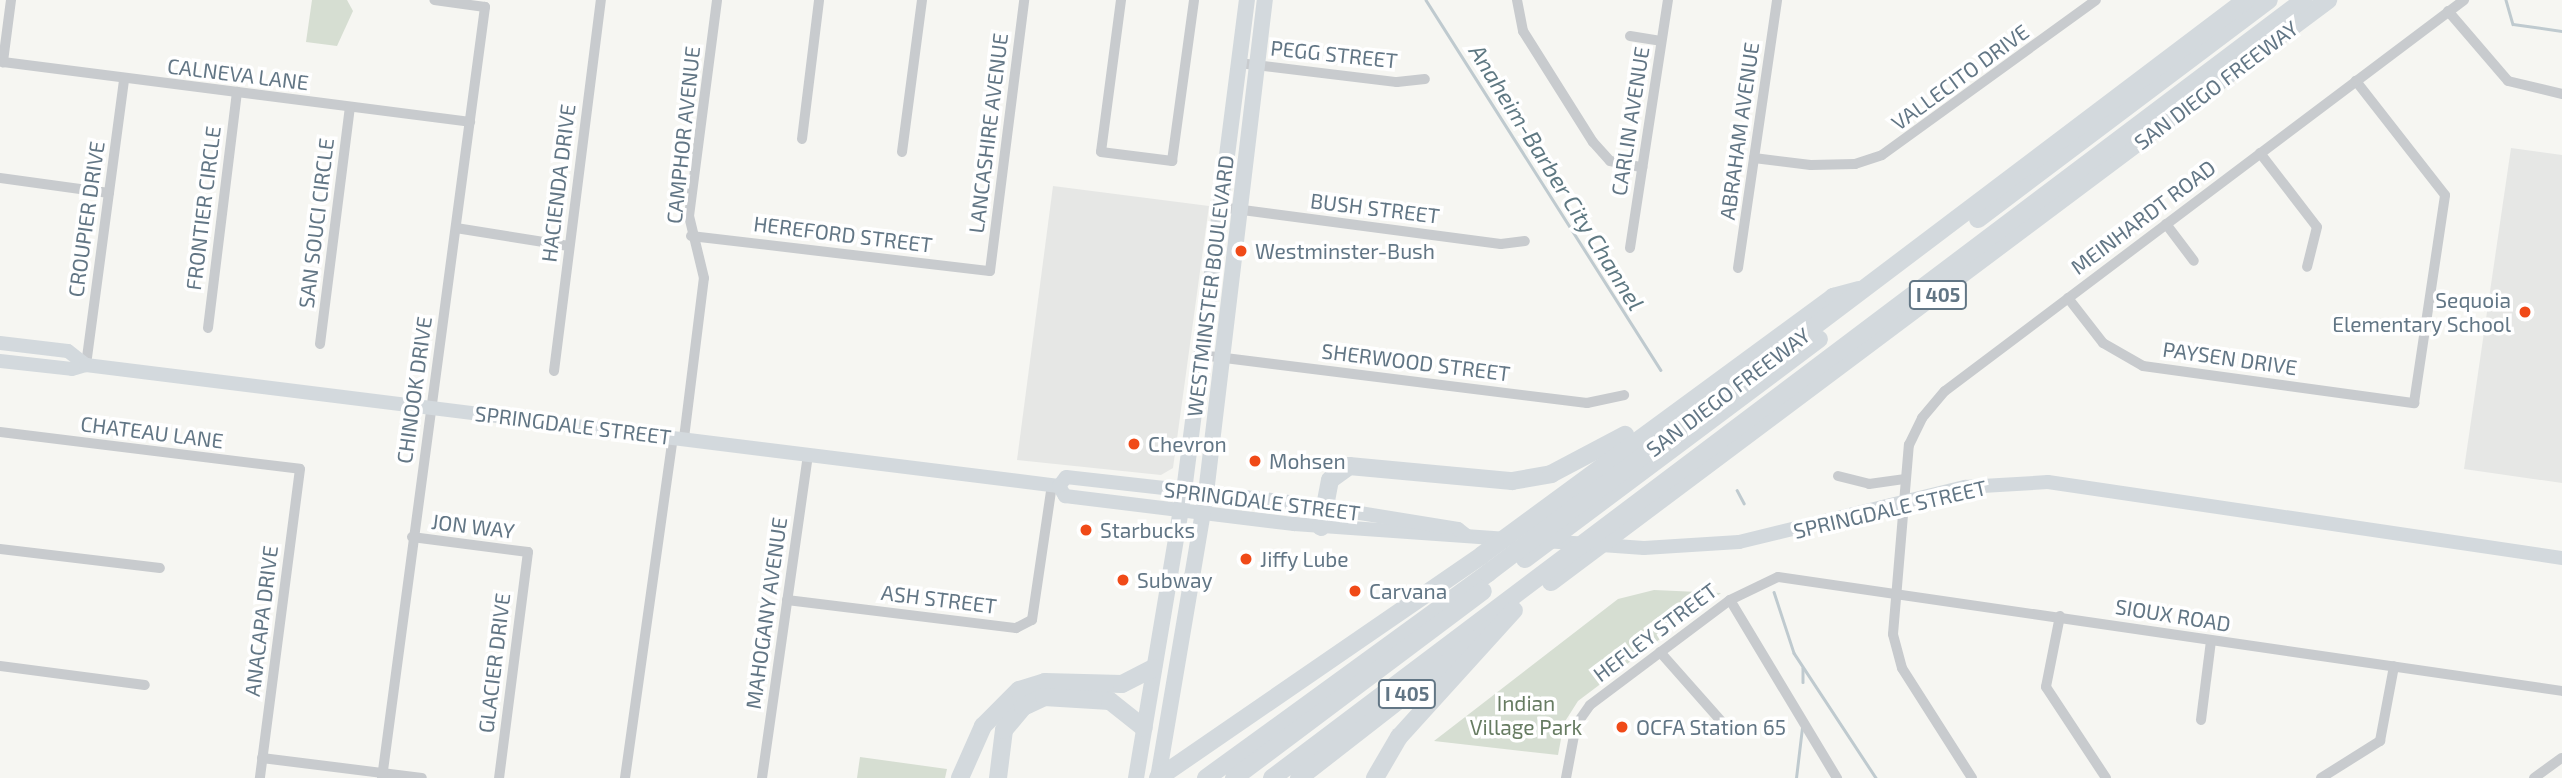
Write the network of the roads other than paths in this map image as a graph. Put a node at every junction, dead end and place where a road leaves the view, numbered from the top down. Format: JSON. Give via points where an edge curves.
{"nodes":[{"id":1,"x":11,"y":0,"type":"edge"},
{"id":2,"x":434,"y":0,"type":"edge"},
{"id":3,"x":601,"y":0,"type":"edge"},
{"id":4,"x":717,"y":0,"type":"edge"},
{"id":5,"x":819,"y":0,"type":"edge"},
{"id":6,"x":922,"y":0,"type":"edge"},
{"id":7,"x":1024,"y":0,"type":"edge"},
{"id":8,"x":1121,"y":0,"type":"edge"},
{"id":9,"x":1194,"y":0,"type":"edge"},
{"id":10,"x":1247,"y":0,"type":"edge"},
{"id":11,"x":1265,"y":0,"type":"edge"},
{"id":12,"x":1517,"y":0,"type":"edge"},
{"id":13,"x":1668,"y":0,"type":"edge"},
{"id":14,"x":1777,"y":0,"type":"edge"},
{"id":15,"x":2096,"y":0,"type":"edge"},
{"id":16,"x":2246,"y":0,"type":"edge"},
{"id":17,"x":2269,"y":0,"type":"edge"},
{"id":18,"x":2304,"y":0,"type":"edge"},
{"id":19,"x":2328,"y":0,"type":"edge"},
{"id":20,"x":2464,"y":0,"type":"edge"},
{"id":21,"x":2085,"y":4,"type":"edge"},
{"id":22,"x":2448,"y":11,"type":"junction"},
{"id":23,"x":1630,"y":36,"type":"dead end"},
{"id":24,"x":1661,"y":41,"type":"junction"},
{"id":25,"x":1239,"y":63,"type":"junction"},
{"id":26,"x":1258,"y":66,"type":"junction"},
{"id":27,"x":124,"y":79,"type":"junction"},
{"id":28,"x":1425,"y":79,"type":"dead end"},
{"id":29,"x":2356,"y":81,"type":"junction"},
{"id":30,"x":237,"y":92,"type":"junction"},
{"id":31,"x":2562,"y":94,"type":"edge"},
{"id":32,"x":350,"y":107,"type":"junction"},
{"id":33,"x":470,"y":122,"type":"junction"},
{"id":34,"x":802,"y":139,"type":"dead end"},
{"id":35,"x":902,"y":152,"type":"dead end"},
{"id":36,"x":2260,"y":153,"type":"junction"},
{"id":37,"x":1754,"y":158,"type":"junction"},
{"id":38,"x":1642,"y":167,"type":"junction"},
{"id":39,"x":0,"y":178,"type":"edge"},
{"id":40,"x":109,"y":192,"type":"junction"},
{"id":41,"x":1220,"y":207,"type":"junction"},
{"id":42,"x":1240,"y":210,"type":"junction"},
{"id":43,"x":2166,"y":224,"type":"junction"},
{"id":44,"x":456,"y":228,"type":"junction"},
{"id":45,"x":691,"y":236,"type":"junction"},
{"id":46,"x":1525,"y":241,"type":"dead end"},
{"id":47,"x":569,"y":246,"type":"junction"},
{"id":48,"x":1630,"y":248,"type":"dead end"},
{"id":49,"x":2194,"y":261,"type":"dead end"},
{"id":50,"x":2307,"y":267,"type":"dead end"},
{"id":51,"x":1738,"y":268,"type":"dead end"},
{"id":52,"x":990,"y":271,"type":"joint"},
{"id":53,"x":1869,"y":288,"type":"junction"},
{"id":54,"x":2068,"y":298,"type":"junction"},
{"id":55,"x":208,"y":328,"type":"dead end"},
{"id":56,"x":0,"y":343,"type":"edge"},
{"id":57,"x":320,"y":344,"type":"dead end"},
{"id":58,"x":1201,"y":355,"type":"junction"},
{"id":59,"x":1222,"y":357,"type":"junction"},
{"id":60,"x":0,"y":361,"type":"edge"},
{"id":61,"x":86,"y":365,"type":"junction"},
{"id":62,"x":554,"y":371,"type":"dead end"},
{"id":63,"x":1624,"y":395,"type":"dead end"},
{"id":64,"x":1686,"y":400,"type":"junction"},
{"id":65,"x":431,"y":407,"type":"junction"},
{"id":66,"x":0,"y":432,"type":"edge"},
{"id":67,"x":678,"y":438,"type":"junction"},
{"id":68,"x":808,"y":453,"type":"junction"},
{"id":69,"x":300,"y":469,"type":"joint"},
{"id":70,"x":1838,"y":476,"type":"dead end"},
{"id":71,"x":1904,"y":479,"type":"junction"},
{"id":72,"x":1056,"y":486,"type":"junction"},
{"id":73,"x":1184,"y":491,"type":"junction"},
{"id":74,"x":1206,"y":493,"type":"junction"},
{"id":75,"x":1906,"y":503,"type":"junction"},
{"id":76,"x":1324,"y":508,"type":"junction"},
{"id":77,"x":1181,"y":510,"type":"junction"},
{"id":78,"x":1202,"y":512,"type":"junction"},
{"id":79,"x":1321,"y":527,"type":"junction"},
{"id":80,"x":1467,"y":536,"type":"junction"},
{"id":81,"x":412,"y":537,"type":"junction"},
{"id":82,"x":0,"y":549,"type":"edge"},
{"id":83,"x":528,"y":552,"type":"joint"},
{"id":84,"x":2562,"y":558,"type":"edge"},
{"id":85,"x":160,"y":568,"type":"dead end"},
{"id":86,"x":1778,"y":578,"type":"joint"},
{"id":87,"x":1895,"y":593,"type":"junction"},
{"id":88,"x":787,"y":600,"type":"junction"},
{"id":89,"x":1730,"y":600,"type":"junction"},
{"id":90,"x":1514,"y":610,"type":"junction"},
{"id":91,"x":2060,"y":616,"type":"junction"},
{"id":92,"x":2211,"y":641,"type":"junction"},
{"id":93,"x":1660,"y":652,"type":"junction"},
{"id":94,"x":0,"y":666,"type":"edge"},
{"id":95,"x":2394,"y":666,"type":"junction"},
{"id":96,"x":1153,"y":668,"type":"junction"},
{"id":97,"x":145,"y":685,"type":"dead end"},
{"id":98,"x":2562,"y":691,"type":"edge"},
{"id":99,"x":2201,"y":720,"type":"dead end"},
{"id":100,"x":1144,"y":728,"type":"junction"},
{"id":101,"x":1729,"y":730,"type":"dead end"},
{"id":102,"x":262,"y":758,"type":"junction"},
{"id":103,"x":2562,"y":758,"type":"edge"},
{"id":104,"x":1158,"y":774,"type":"edge"},
{"id":105,"x":382,"y":776,"type":"edge"},
{"id":106,"x":260,"y":778,"type":"edge"},
{"id":107,"x":422,"y":778,"type":"edge"},
{"id":108,"x":499,"y":778,"type":"edge"},
{"id":109,"x":625,"y":778,"type":"edge"},
{"id":110,"x":762,"y":778,"type":"edge"},
{"id":111,"x":960,"y":778,"type":"edge"},
{"id":112,"x":998,"y":778,"type":"edge"},
{"id":113,"x":1136,"y":778,"type":"edge"},
{"id":114,"x":1206,"y":778,"type":"edge"},
{"id":115,"x":1234,"y":778,"type":"edge"},
{"id":116,"x":1272,"y":778,"type":"edge"},
{"id":117,"x":1300,"y":778,"type":"edge"},
{"id":118,"x":1375,"y":778,"type":"edge"},
{"id":119,"x":1566,"y":778,"type":"edge"},
{"id":120,"x":1837,"y":778,"type":"edge"},
{"id":121,"x":1972,"y":778,"type":"edge"},
{"id":122,"x":2106,"y":778,"type":"edge"},
{"id":123,"x":2321,"y":778,"type":"edge"},
{"id":124,"x":2534,"y":778,"type":"edge"}],
"edges":[{"from":1,"to":27,"type":"street","name":"CALNEVA LANE","via":[[2,62]]},
{"from":2,"to":33,"type":"street","name":"CHINOOK DRIVE","via":[[485,7]]},
{"from":3,"to":47,"type":"street","name":"HACIENDA DRIVE"},
{"from":4,"to":45,"type":"street","name":"CAMPHOR AVENUE"},
{"from":5,"to":34,"type":"street"},
{"from":6,"to":35,"type":"street"},
{"from":7,"to":52,"type":"street","name":"LANCASHIRE AVENUE"},
{"from":8,"to":9,"type":"street","via":[[1101,152],[1172,161]]},
{"from":10,"to":25,"type":"main road","name":"WESTMINSTER BOULEVARD"},
{"from":11,"to":26,"type":"main road","name":"WESTMINSTER BOULEVARD"},
{"from":12,"to":38,"type":"street","via":[[1523,31],[1594,142],[1610,161]]},
{"from":13,"to":24,"type":"street","name":"CARLIN AVENUE"},
{"from":14,"to":37,"type":"street","name":"ABRAHAM AVENUE"},
{"from":15,"to":21,"type":"street","name":"VALLECITO DRIVE"},
{"from":16,"to":53,"type":"highway","name":"SAN DIEGO FREEWAY","number":"I 405"},
{"from":17,"to":115,"type":"highway"},
{"from":18,"to":116,"type":"highway"},
{"from":19,"to":90,"type":"highway","name":"SAN DIEGO FREEWAY","number":"I 405"},
{"from":20,"to":22,"type":"street","name":"MEINHARDT ROAD"},
{"from":21,"to":37,"type":"street","name":"VALLECITO DRIVE","via":[[1882,155],[1822,165]]},
{"from":22,"to":29,"type":"street","name":"MEINHARDT ROAD"},
{"from":22,"to":31,"type":"street","via":[[2508,81]]},
{"from":23,"to":24,"type":"street"},
{"from":24,"to":38,"type":"street","name":"CARLIN AVENUE"},
{"from":25,"to":26,"type":"street","name":"PEGG STREET"},
{"from":25,"to":41,"type":"main road","name":"WESTMINSTER BOULEVARD"},
{"from":26,"to":28,"type":"street","name":"PEGG STREET","via":[[1397,82]]},
{"from":26,"to":42,"type":"main road","name":"WESTMINSTER BOULEVARD"},
{"from":27,"to":30,"type":"street","name":"CALNEVA LANE"},
{"from":27,"to":40,"type":"street","name":"CROUPIER DRIVE"},
{"from":29,"to":36,"type":"street","name":"MEINHARDT ROAD"},
{"from":29,"to":54,"type":"street","name":"PAYSEN DRIVE","via":[[2445,195],[2414,403],[2143,366],[2103,342]]},
{"from":30,"to":32,"type":"street","name":"CALNEVA LANE"},
{"from":30,"to":55,"type":"street","name":"FRONTIER CIRCLE"},
{"from":32,"to":33,"type":"street","name":"CALNEVA LANE"},
{"from":32,"to":57,"type":"street","name":"SAN SOUCI CIRCLE"},
{"from":33,"to":44,"type":"street","name":"CHINOOK DRIVE"},
{"from":36,"to":43,"type":"street","name":"MEINHARDT ROAD"},
{"from":36,"to":50,"type":"street","via":[[2318,227]]},
{"from":37,"to":51,"type":"street","name":"ABRAHAM AVENUE"},
{"from":38,"to":48,"type":"street","name":"CARLIN AVENUE"},
{"from":39,"to":40,"type":"street"},
{"from":40,"to":61,"type":"street","name":"CROUPIER DRIVE"},
{"from":41,"to":42,"type":"street","name":"BUSH STREET"},
{"from":41,"to":58,"type":"main road","name":"WESTMINSTER BOULEVARD"},
{"from":42,"to":46,"type":"street","name":"BUSH STREET","via":[[1501,244]]},
{"from":42,"to":59,"type":"main road","name":"WESTMINSTER BOULEVARD"},
{"from":43,"to":49,"type":"street"},
{"from":43,"to":54,"type":"street","name":"MEINHARDT ROAD"},
{"from":44,"to":47,"type":"street"},
{"from":44,"to":65,"type":"street","name":"CHINOOK DRIVE"},
{"from":45,"to":52,"type":"street","name":"HEREFORD STREET"},
{"from":45,"to":67,"type":"street","name":"CAMPHOR AVENUE","via":[[704,278]]},
{"from":47,"to":62,"type":"street","name":"HACIENDA DRIVE"},
{"from":53,"to":64,"type":"highway","via":[[1833,297]]},
{"from":53,"to":114,"type":"highway","name":"SAN DIEGO FREEWAY","number":"I 405"},
{"from":54,"to":71,"type":"street","name":"MEINHARDT ROAD","via":[[1945,391],[1909,444]]},
{"from":56,"to":61,"type":"main road","name":"SPRINGDALE STREET","via":[[68,351]]},
{"from":58,"to":59,"type":"street","name":"SHERWOOD STREET"},
{"from":58,"to":73,"type":"main road","name":"WESTMINSTER BOULEVARD"},
{"from":59,"to":63,"type":"street","name":"SHERWOOD STREET","via":[[1587,403]]},
{"from":59,"to":74,"type":"main road","name":"WESTMINSTER BOULEVARD"},
{"from":60,"to":61,"type":"main road","name":"SPRINGDALE STREET","via":[[72,369]]},
{"from":61,"to":65,"type":"main road","name":"SPRINGDALE STREET"},
{"from":64,"to":76,"type":"highway","via":[[1537,477],[1488,481],[1349,466],[1330,480]]},
{"from":64,"to":104,"type":"highway","via":[[1482,555]]},
{"from":65,"to":67,"type":"main road","name":"SPRINGDALE STREET"},
{"from":65,"to":81,"type":"street","name":"CHINOOK DRIVE"},
{"from":66,"to":69,"type":"street","name":"CHATEAU LANE"},
{"from":67,"to":68,"type":"main road","name":"SPRINGDALE STREET"},
{"from":67,"to":109,"type":"street","name":"CAMPHOR AVENUE"},
{"from":68,"to":72,"type":"main road","name":"SPRINGDALE STREET"},
{"from":68,"to":88,"type":"street","name":"MAHOGANY AVENUE"},
{"from":69,"to":102,"type":"street","name":"ANACAPA DRIVE"},
{"from":70,"to":71,"type":"street","via":[[1869,484]]},
{"from":71,"to":75,"type":"street","name":"MEINHARDT ROAD"},
{"from":72,"to":73,"type":"main road","name":"SPRINGDALE STREET","via":[[1066,477]]},
{"from":72,"to":77,"type":"main road","name":"SPRINGDALE STREET","via":[[1065,496]]},
{"from":72,"to":88,"type":"street","name":"ASH STREET","via":[[1032,620],[1016,628]]},
{"from":73,"to":74,"type":"main road","name":"SPRINGDALE STREET"},
{"from":73,"to":77,"type":"main road","name":"WESTMINSTER BOULEVARD"},
{"from":74,"to":76,"type":"main road","name":"SPRINGDALE STREET"},
{"from":74,"to":78,"type":"main road","name":"WESTMINSTER BOULEVARD"},
{"from":75,"to":80,"type":"main road","name":"SPRINGDALE STREET","via":[[1776,536],[1644,548]]},
{"from":75,"to":84,"type":"main road","name":"SPRINGDALE STREET","via":[[1983,484],[2048,482]]},
{"from":75,"to":87,"type":"street","name":"MEINHARDT ROAD"},
{"from":76,"to":79,"type":"highway"},
{"from":76,"to":80,"type":"main road","name":"SPRINGDALE STREET","via":[[1458,529]]},
{"from":77,"to":78,"type":"main road","name":"SPRINGDALE STREET"},
{"from":77,"to":96,"type":"main road","name":"WESTMINSTER BOULEVARD"},
{"from":78,"to":79,"type":"main road","name":"SPRINGDALE STREET"},
{"from":78,"to":104,"type":"main road","name":"WESTMINSTER BOULEVARD"},
{"from":79,"to":80,"type":"main road","name":"SPRINGDALE STREET"},
{"from":81,"to":83,"type":"street","name":"JON WAY"},
{"from":81,"to":105,"type":"street","name":"CHINOOK DRIVE"},
{"from":82,"to":85,"type":"street"},
{"from":83,"to":108,"type":"street","name":"GLACIER DRIVE"},
{"from":86,"to":87,"type":"street","name":"SIOUX ROAD"},
{"from":86,"to":89,"type":"street","name":"HEFLEY STREET"},
{"from":87,"to":91,"type":"street","name":"SIOUX ROAD"},
{"from":87,"to":121,"type":"street","name":"MEINHARDT ROAD","via":[[1893,634],[1902,668]]},
{"from":88,"to":110,"type":"street","name":"MAHOGANY AVENUE"},
{"from":89,"to":93,"type":"street","name":"HEFLEY STREET"},
{"from":89,"to":120,"type":"street"},
{"from":90,"to":117,"type":"highway","name":"SAN DIEGO FREEWAY","number":"I 405"},
{"from":90,"to":118,"type":"highway","via":[[1399,737]]},
{"from":91,"to":92,"type":"street","name":"SIOUX ROAD"},
{"from":91,"to":122,"type":"street","via":[[2046,688]]},
{"from":92,"to":95,"type":"street","name":"SIOUX ROAD"},
{"from":92,"to":99,"type":"street"},
{"from":93,"to":101,"type":"street"},
{"from":93,"to":119,"type":"street","name":"HEFLEY STREET","via":[[1590,705],[1576,725]]},
{"from":94,"to":97,"type":"street"},
{"from":95,"to":98,"type":"street","name":"SIOUX ROAD"},
{"from":95,"to":123,"type":"street","via":[[2381,741]]},
{"from":96,"to":100,"type":"main road","name":"WESTMINSTER BOULEVARD"},
{"from":96,"to":111,"type":"highway","via":[[1122,684],[1045,682],[1019,690],[982,726]]},
{"from":100,"to":112,"type":"highway","via":[[1110,701],[1044,696],[1004,730]]},
{"from":100,"to":113,"type":"main road","name":"WESTMINSTER BOULEVARD"},
{"from":102,"to":105,"type":"street"},
{"from":102,"to":106,"type":"street","name":"ANACAPA DRIVE"},
{"from":103,"to":124,"type":"street"},
{"from":105,"to":107,"type":"street"}]}
